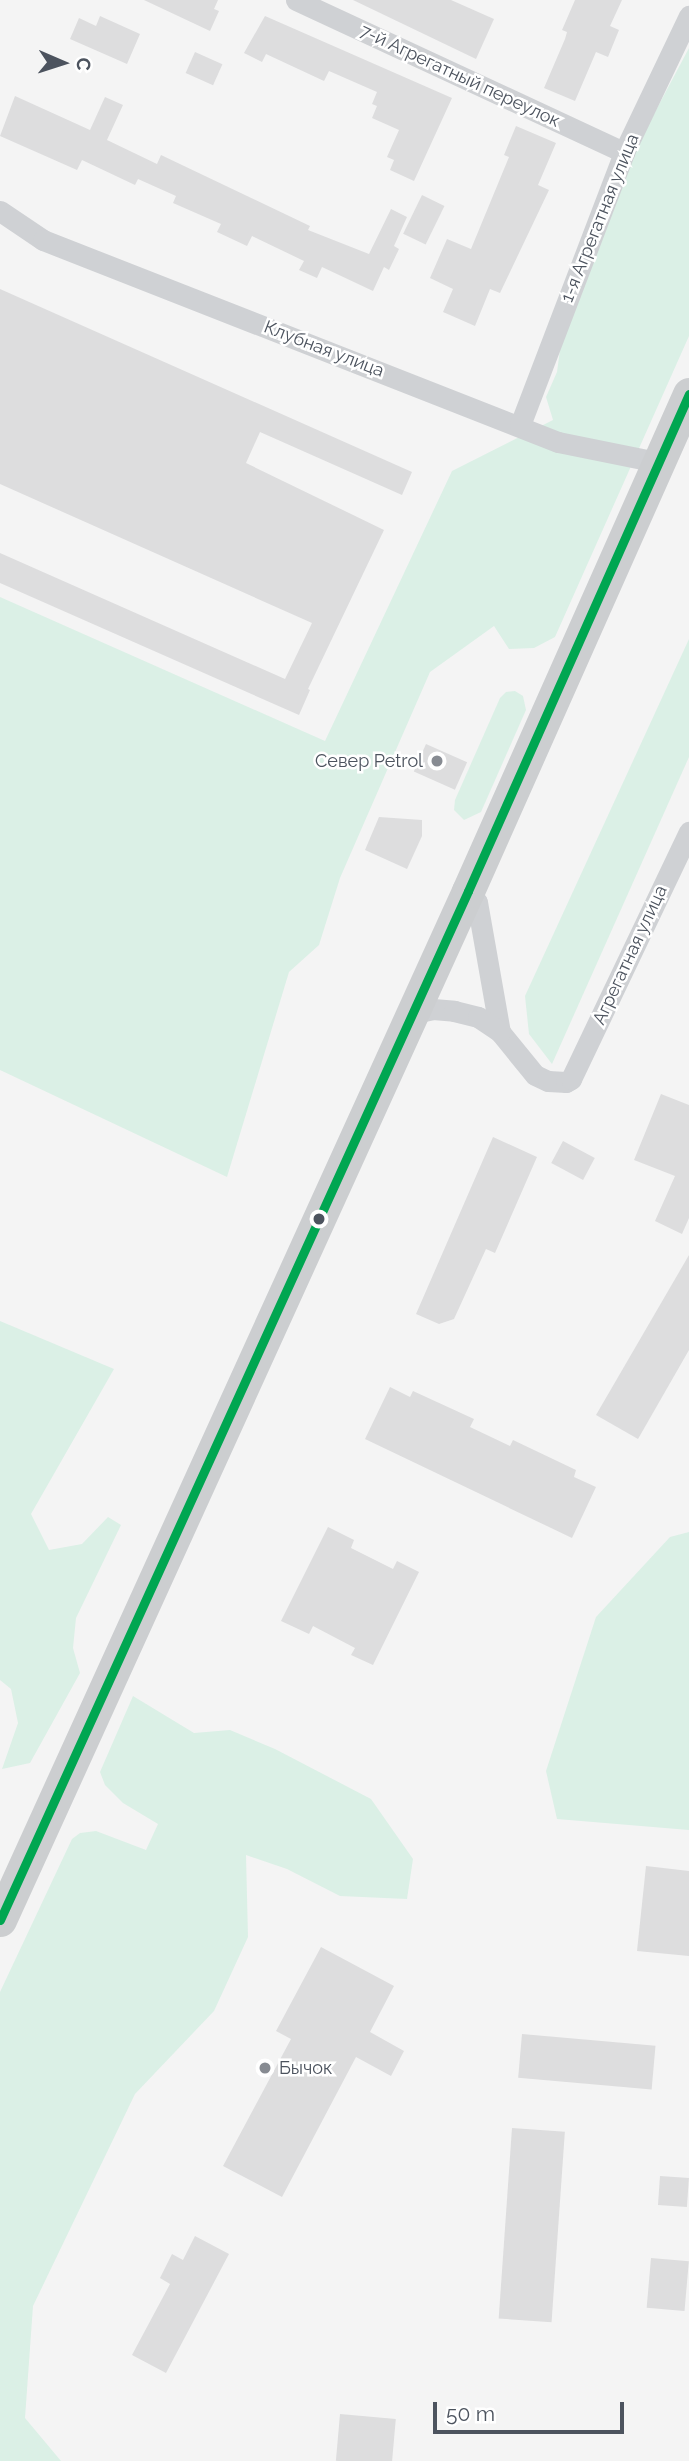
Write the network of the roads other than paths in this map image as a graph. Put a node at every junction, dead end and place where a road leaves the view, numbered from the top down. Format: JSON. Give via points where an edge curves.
{"nodes":[{"id":1,"x":296,"y":0,"type":"edge"},
{"id":2,"x":689,"y":16,"type":"edge"},
{"id":3,"x":624,"y":152,"type":"junction"},
{"id":4,"x":0,"y":211,"type":"edge"},
{"id":5,"x":689,"y":394,"type":"edge"},
{"id":6,"x":520,"y":425,"type":"junction"},
{"id":7,"x":657,"y":462,"type":"junction"},
{"id":8,"x":689,"y":832,"type":"edge"},
{"id":9,"x":468,"y":891,"type":"junction"},
{"id":10,"x":410,"y":1014,"type":"junction"},
{"id":11,"x":500,"y":1032,"type":"junction"},
{"id":12,"x":0,"y":1920,"type":"edge"}],
"edges":[{"from":1,"to":3,"type":"street","name":"7-й Агрегатный переулок"},
{"from":2,"to":3,"type":"street","name":"1-я Агрегатная улица"},
{"from":3,"to":6,"type":"street","name":"1-я Агрегатная улица"},
{"from":4,"to":6,"type":"street","name":"Клубная улица","via":[[43,240]]},
{"from":5,"to":7,"type":"main road"},
{"from":6,"to":7,"type":"street","name":"Клубная улица","via":[[558,442]]},
{"from":7,"to":9,"type":"main road"},
{"from":8,"to":11,"type":"street","name":"Агрегатная улица","via":[[571,1079],[548,1081],[535,1075]]},
{"from":9,"to":10,"type":"main road"},
{"from":9,"to":11,"type":"street","via":[[477,902]]},
{"from":10,"to":11,"type":"street","via":[[454,1011],[478,1017]]},
{"from":10,"to":12,"type":"main road"}]}
